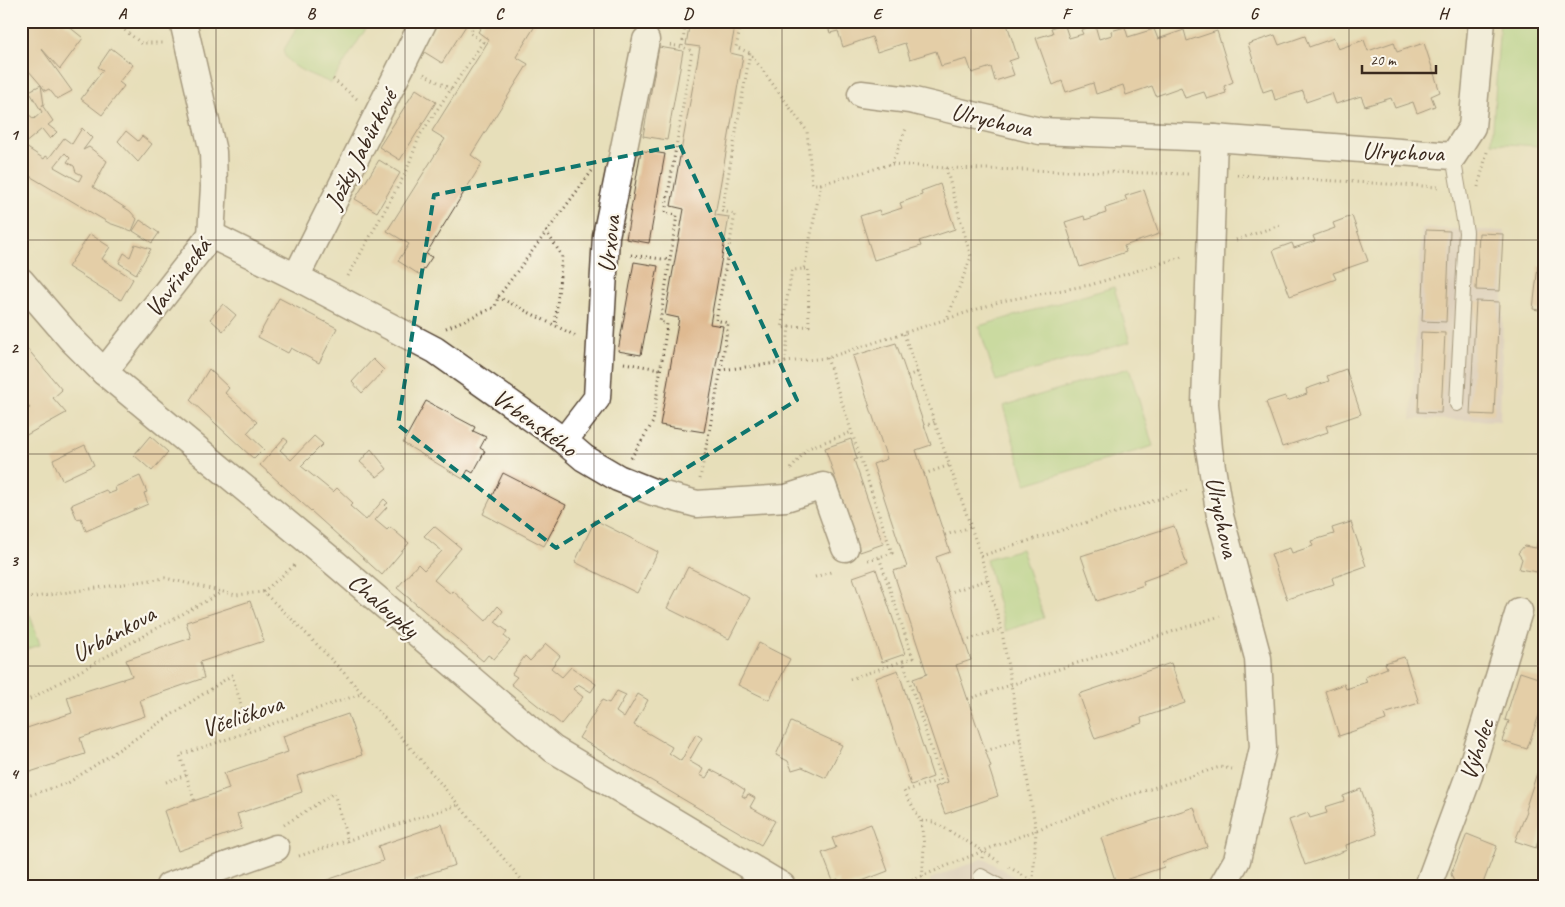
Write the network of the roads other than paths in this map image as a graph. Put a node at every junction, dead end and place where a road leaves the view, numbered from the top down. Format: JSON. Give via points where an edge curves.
{"nodes":[{"id":1,"x":424,"y":21,"type":"edge"},
{"id":2,"x":1482,"y":21,"type":"edge"},
{"id":3,"x":186,"y":32,"type":"edge"},
{"id":4,"x":646,"y":40,"type":"dead end"},
{"id":5,"x":862,"y":94,"type":"dead end"},
{"id":6,"x":1214,"y":138,"type":"junction"},
{"id":7,"x":1453,"y":156,"type":"junction"},
{"id":8,"x":211,"y":235,"type":"junction"},
{"id":9,"x":296,"y":277,"type":"junction"},
{"id":10,"x":21,"y":281,"type":"edge"},
{"id":11,"x":104,"y":372,"type":"junction"},
{"id":12,"x":1457,"y":404,"type":"dead end"},
{"id":13,"x":564,"y":441,"type":"junction"},
{"id":14,"x":845,"y":548,"type":"dead end"},
{"id":15,"x":1519,"y":611,"type":"dead end"},
{"id":16,"x":276,"y":848,"type":"road end"},
{"id":17,"x":981,"y":876,"type":"road end"},
{"id":18,"x":169,"y":886,"type":"edge"},
{"id":19,"x":782,"y":886,"type":"edge"},
{"id":20,"x":999,"y":886,"type":"edge"},
{"id":21,"x":1222,"y":886,"type":"edge"},
{"id":22,"x":1428,"y":886,"type":"edge"}],
"edges":[{"from":1,"to":9,"type":"street","name":"Jožky Jabůrkové"},
{"from":2,"to":7,"type":"street","name":"Ulrychova","via":[[1472,127]]},
{"from":3,"to":8,"type":"street","name":"Vavřinecká","via":[[213,152]]},
{"from":4,"to":13,"type":"street","name":"Urxova","via":[[606,236],[597,398]]},
{"from":5,"to":6,"type":"street","name":"Ulrychova","via":[[910,100],[1040,130]]},
{"from":6,"to":7,"type":"street","name":"Ulrychova"},
{"from":6,"to":21,"type":"street","name":"Ulrychova","via":[[1205,404],[1220,516],[1258,658],[1263,748],[1237,860]]},
{"from":7,"to":12,"type":"lane","via":[[1466,232]]},
{"from":8,"to":9,"type":"street","name":"Vrbenského"},
{"from":8,"to":11,"type":"street","name":"Vavřinecká"},
{"from":9,"to":13,"type":"street","name":"Vrbenského","via":[[435,350]]},
{"from":10,"to":11,"type":"street","name":"Chaloupky"},
{"from":11,"to":19,"type":"street","name":"Chaloupky","via":[[554,749]]},
{"from":13,"to":14,"type":"street","name":"Vrbenského","via":[[584,458],[618,478],[697,504],[786,498],[823,486]]},
{"from":15,"to":22,"type":"street","name":"Výholec","via":[[1469,775]]},
{"from":16,"to":18,"type":"street"},
{"from":17,"to":20,"type":"lane"}]}
